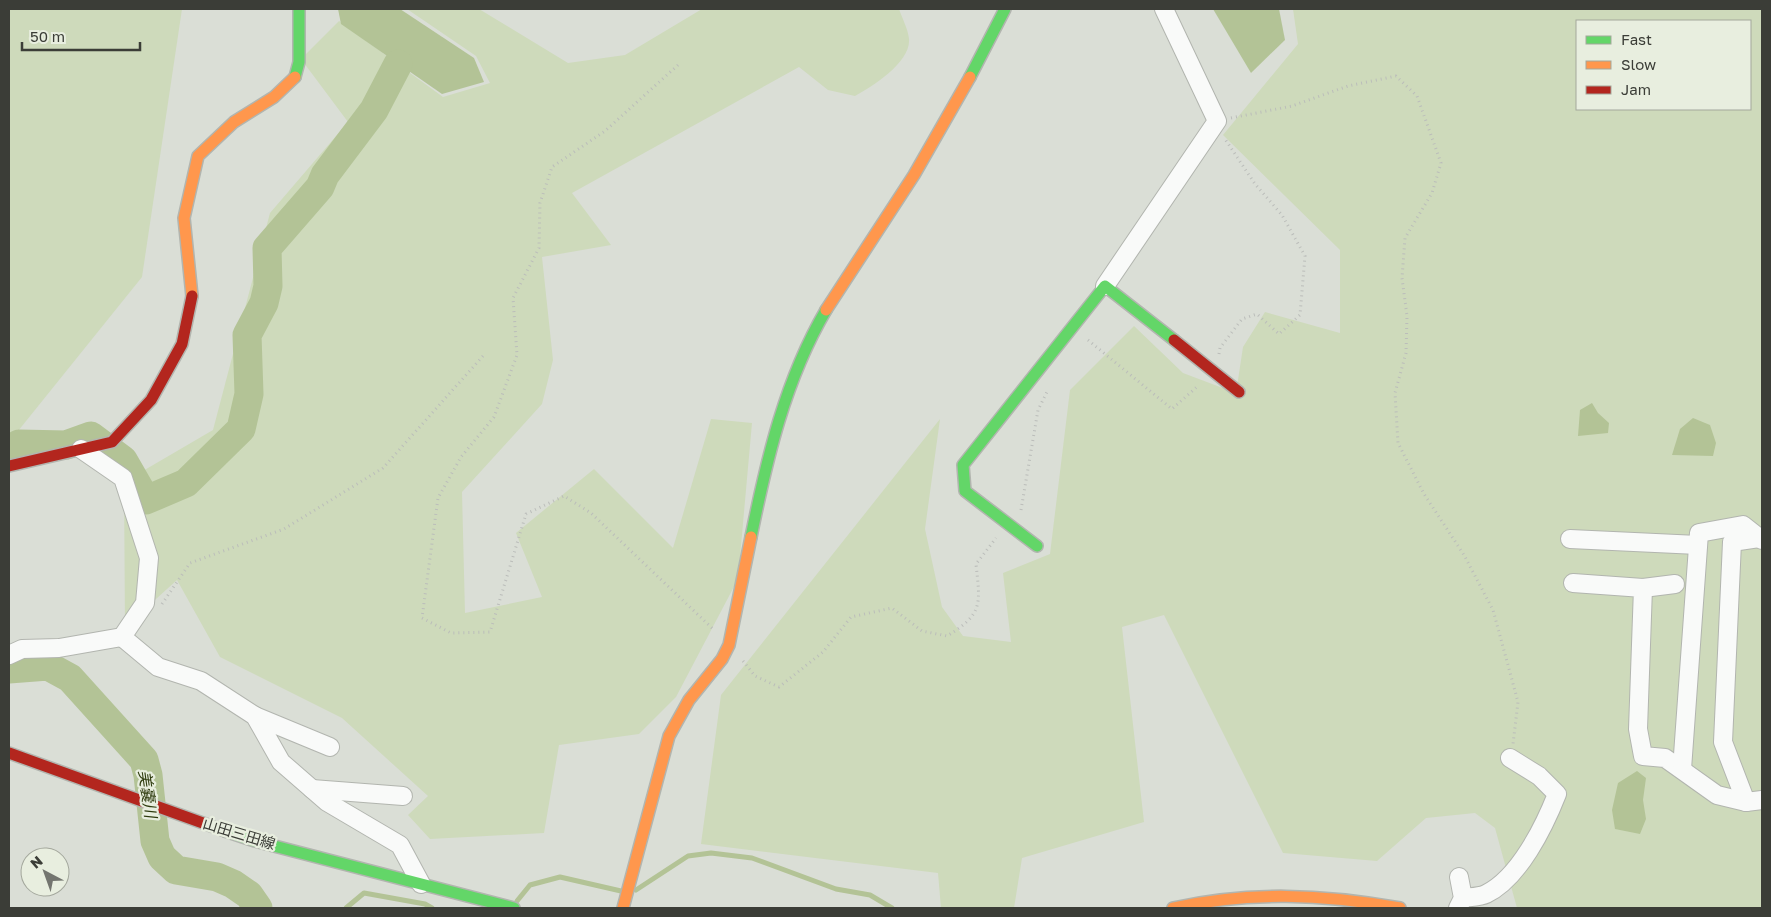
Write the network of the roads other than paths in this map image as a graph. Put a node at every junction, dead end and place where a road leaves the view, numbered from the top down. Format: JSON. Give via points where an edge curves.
{"nodes":[{"id":1,"x":299,"y":9,"type":"edge"},
{"id":2,"x":1005,"y":9,"type":"edge"},
{"id":3,"x":1164,"y":9,"type":"edge"},
{"id":4,"x":1105,"y":286,"type":"junction"},
{"id":5,"x":1239,"y":392,"type":"dead end"},
{"id":6,"x":81,"y":449,"type":"junction"},
{"id":7,"x":9,"y":466,"type":"edge"},
{"id":8,"x":1570,"y":539,"type":"dead end"},
{"id":9,"x":1761,"y":539,"type":"edge"},
{"id":10,"x":1698,"y":545,"type":"junction"},
{"id":11,"x":1037,"y":546,"type":"dead end"},
{"id":12,"x":1573,"y":583,"type":"dead end"},
{"id":13,"x":1675,"y":584,"type":"dead end"},
{"id":14,"x":1643,"y":588,"type":"junction"},
{"id":15,"x":122,"y":637,"type":"junction"},
{"id":16,"x":9,"y":655,"type":"edge"},
{"id":17,"x":255,"y":716,"type":"junction"},
{"id":18,"x":330,"y":747,"type":"dead end"},
{"id":19,"x":9,"y":753,"type":"edge"},
{"id":20,"x":1510,"y":758,"type":"dead end"},
{"id":21,"x":1682,"y":769,"type":"junction"},
{"id":22,"x":312,"y":789,"type":"junction"},
{"id":23,"x":403,"y":796,"type":"dead end"},
{"id":24,"x":1754,"y":801,"type":"edge"},
{"id":25,"x":1459,"y":877,"type":"dead end"},
{"id":26,"x":421,"y":884,"type":"junction"},
{"id":27,"x":462,"y":895,"type":"junction"},
{"id":28,"x":1460,"y":903,"type":"edge"},
{"id":29,"x":458,"y":908,"type":"edge"},
{"id":30,"x":514,"y":908,"type":"edge"},
{"id":31,"x":623,"y":908,"type":"edge"},
{"id":32,"x":1173,"y":908,"type":"edge"},
{"id":33,"x":1400,"y":908,"type":"edge"}],
"edges":[{"from":1,"to":6,"type":"street","via":[[299,62],[294,79],[274,97],[234,122],[198,156],[184,218],[192,296],[182,344],[171,367],[151,400],[112,442]]},
{"from":2,"to":31,"type":"street","via":[[970,78],[902,195],[816,328],[797,367],[769,454],[729,645],[722,659],[689,700],[669,736]]},
{"from":3,"to":4,"type":"street","via":[[1217,121]]},
{"from":4,"to":5,"type":"street"},
{"from":4,"to":11,"type":"street","via":[[963,465],[965,492]]},
{"from":6,"to":7,"type":"street"},
{"from":6,"to":15,"type":"street","via":[[123,478],[149,558],[145,603]]},
{"from":8,"to":10,"type":"street"},
{"from":9,"to":10,"type":"street","via":[[1743,525],[1699,533]]},
{"from":9,"to":24,"type":"street","via":[[1732,542],[1723,742]]},
{"from":10,"to":21,"type":"street"},
{"from":12,"to":14,"type":"street"},
{"from":13,"to":14,"type":"street"},
{"from":14,"to":21,"type":"street","via":[[1638,729],[1643,756],[1665,758]]},
{"from":15,"to":16,"type":"street","via":[[59,648],[22,649]]},
{"from":15,"to":17,"type":"street","via":[[158,667],[201,681]]},
{"from":17,"to":18,"type":"street"},
{"from":17,"to":22,"type":"street","via":[[281,762]]},
{"from":19,"to":26,"type":"street","name":"山田三田線","via":[[255,840]]},
{"from":20,"to":28,"type":"street","via":[[1539,776],[1557,794],[1547,819],[1512,874],[1485,894]]},
{"from":21,"to":24,"type":"street","via":[[1716,795]]},
{"from":22,"to":23,"type":"street"},
{"from":22,"to":26,"type":"street","via":[[326,802],[400,845]]},
{"from":25,"to":28,"type":"street"},
{"from":26,"to":27,"type":"street","name":"山田三田線"},
{"from":27,"to":29,"type":"street"},
{"from":27,"to":30,"type":"street","name":"山田三田線"},
{"from":32,"to":33,"type":"street","via":[[1257,896],[1351,900]]}]}
